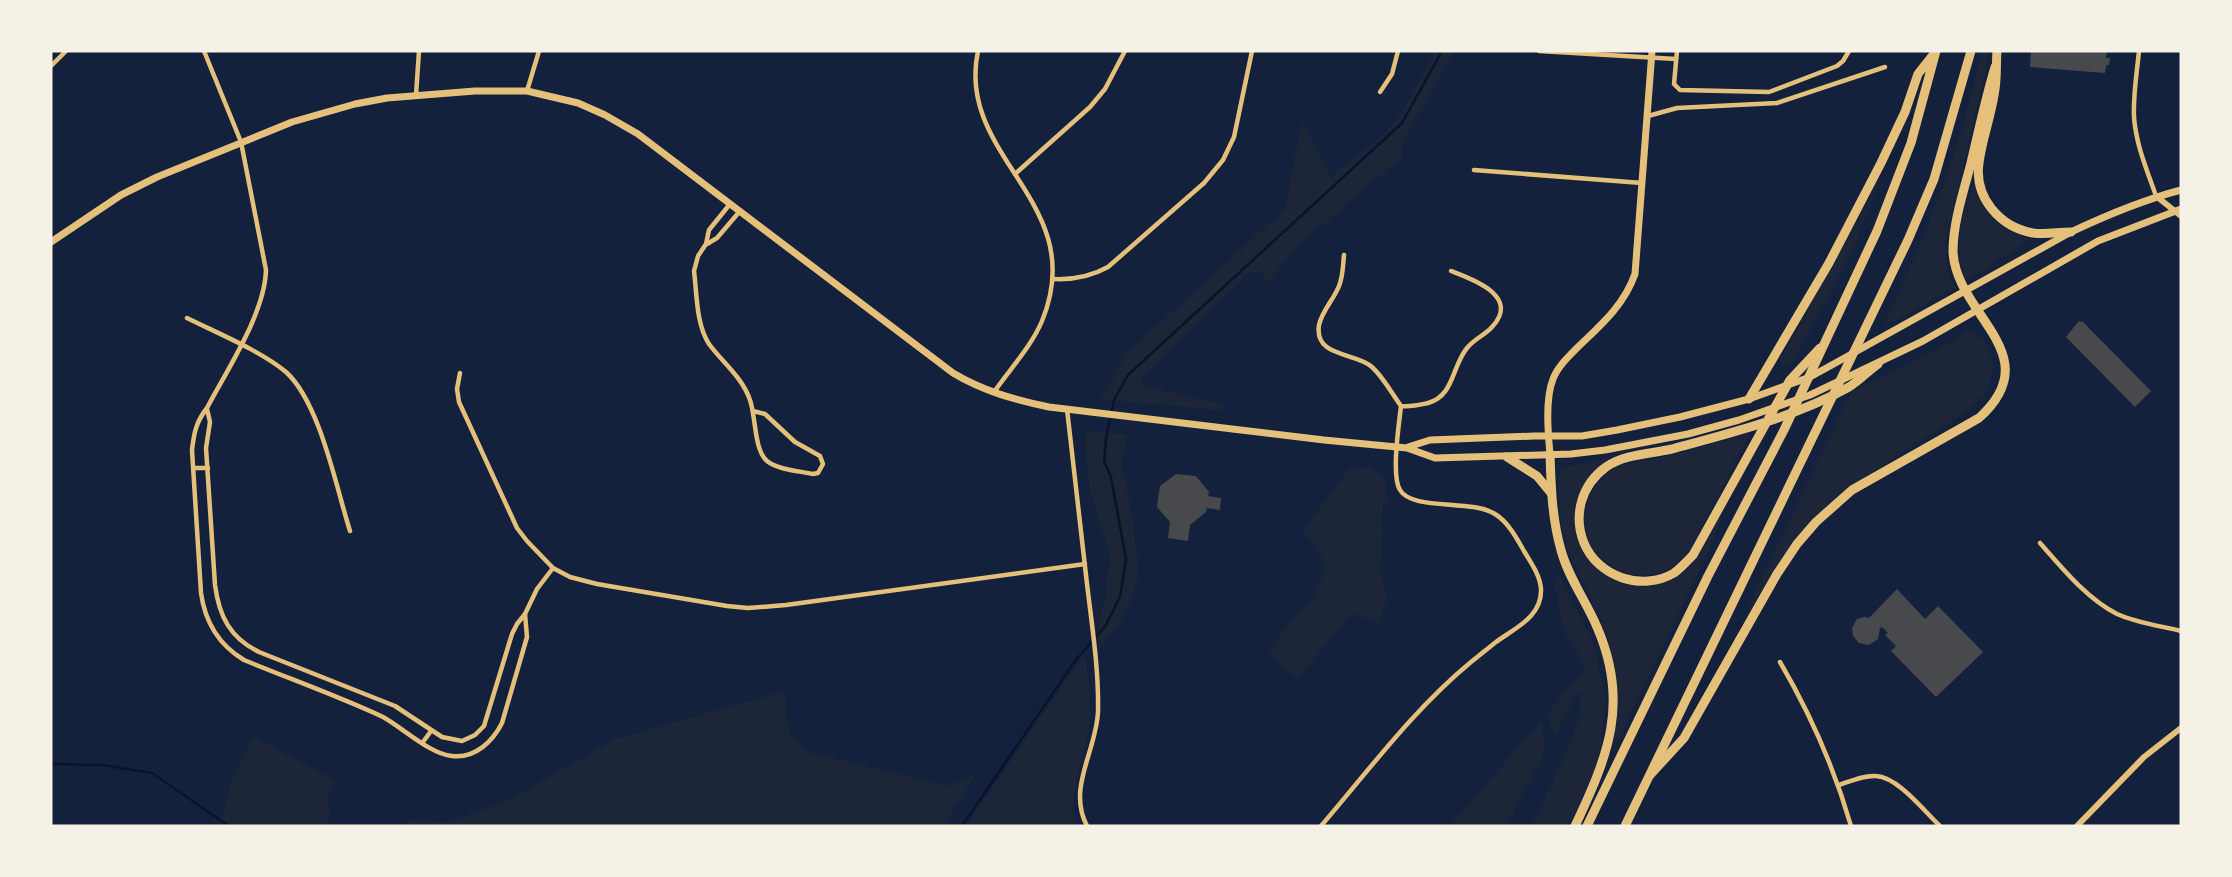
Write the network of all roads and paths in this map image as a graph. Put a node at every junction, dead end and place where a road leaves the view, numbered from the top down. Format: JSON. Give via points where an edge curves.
{"nodes":[{"id":1,"x":65,"y":51,"type":"edge"},
{"id":2,"x":204,"y":51,"type":"edge"},
{"id":3,"x":419,"y":51,"type":"edge"},
{"id":4,"x":539,"y":51,"type":"edge"},
{"id":5,"x":978,"y":51,"type":"edge"},
{"id":6,"x":1125,"y":51,"type":"edge"},
{"id":7,"x":1252,"y":51,"type":"edge"},
{"id":8,"x":1398,"y":51,"type":"edge"},
{"id":9,"x":1539,"y":51,"type":"edge"},
{"id":10,"x":1677,"y":51,"type":"edge"},
{"id":11,"x":1849,"y":51,"type":"edge"},
{"id":12,"x":1936,"y":51,"type":"edge"},
{"id":13,"x":1971,"y":51,"type":"edge"},
{"id":14,"x":1997,"y":51,"type":"edge"},
{"id":15,"x":2138,"y":51,"type":"edge"},
{"id":16,"x":1652,"y":54,"type":"edge"},
{"id":17,"x":1675,"y":59,"type":"junction"},
{"id":18,"x":51,"y":66,"type":"edge"},
{"id":19,"x":1885,"y":67,"type":"dead end"},
{"id":20,"x":1995,"y":67,"type":"junction"},
{"id":21,"x":527,"y":91,"type":"junction"},
{"id":22,"x":1380,"y":92,"type":"dead end"},
{"id":23,"x":416,"y":95,"type":"junction"},
{"id":24,"x":1647,"y":117,"type":"junction"},
{"id":25,"x":241,"y":142,"type":"junction"},
{"id":26,"x":1474,"y":170,"type":"dead end"},
{"id":27,"x":1016,"y":174,"type":"junction"},
{"id":28,"x":1642,"y":183,"type":"junction"},
{"id":29,"x":2181,"y":190,"type":"edge"},
{"id":30,"x":2156,"y":196,"type":"junction"},
{"id":31,"x":730,"y":203,"type":"junction"},
{"id":32,"x":740,"y":211,"type":"junction"},
{"id":33,"x":2179,"y":212,"type":"edge"},
{"id":34,"x":2071,"y":232,"type":"junction"},
{"id":35,"x":51,"y":242,"type":"edge"},
{"id":36,"x":706,"y":244,"type":"junction"},
{"id":37,"x":1344,"y":255,"type":"dead end"},
{"id":38,"x":1451,"y":271,"type":"dead end"},
{"id":39,"x":1053,"y":279,"type":"junction"},
{"id":40,"x":1966,"y":291,"type":"junction"},
{"id":41,"x":1978,"y":310,"type":"junction"},
{"id":42,"x":187,"y":318,"type":"dead end"},
{"id":43,"x":1826,"y":342,"type":"junction"},
{"id":44,"x":240,"y":345,"type":"junction"},
{"id":45,"x":1878,"y":364,"type":"junction"},
{"id":46,"x":460,"y":373,"type":"dead end"},
{"id":47,"x":993,"y":392,"type":"junction"},
{"id":48,"x":1749,"y":399,"type":"junction"},
{"id":49,"x":1401,"y":406,"type":"junction"},
{"id":50,"x":207,"y":408,"type":"junction"},
{"id":51,"x":1067,"y":409,"type":"junction"},
{"id":52,"x":753,"y":411,"type":"junction"},
{"id":53,"x":1548,"y":436,"type":"junction"},
{"id":54,"x":1397,"y":447,"type":"junction"},
{"id":55,"x":1407,"y":448,"type":"junction"},
{"id":56,"x":1550,"y":454,"type":"junction"},
{"id":57,"x":1507,"y":457,"type":"junction"},
{"id":58,"x":193,"y":468,"type":"junction"},
{"id":59,"x":208,"y":468,"type":"junction"},
{"id":60,"x":1552,"y":495,"type":"junction"},
{"id":61,"x":350,"y":531,"type":"dead end"},
{"id":62,"x":2040,"y":543,"type":"dead end"},
{"id":63,"x":1085,"y":564,"type":"junction"},
{"id":64,"x":553,"y":568,"type":"junction"},
{"id":65,"x":525,"y":614,"type":"junction"},
{"id":66,"x":2181,"y":631,"type":"edge"},
{"id":67,"x":1780,"y":662,"type":"dead end"},
{"id":68,"x":2181,"y":728,"type":"edge"},
{"id":69,"x":431,"y":731,"type":"junction"},
{"id":70,"x":423,"y":743,"type":"junction"},
{"id":71,"x":1650,"y":775,"type":"junction"},
{"id":72,"x":1839,"y":785,"type":"junction"},
{"id":73,"x":1087,"y":826,"type":"edge"},
{"id":74,"x":1321,"y":826,"type":"edge"},
{"id":75,"x":1575,"y":826,"type":"edge"},
{"id":76,"x":1587,"y":826,"type":"edge"},
{"id":77,"x":1625,"y":826,"type":"edge"},
{"id":78,"x":1851,"y":826,"type":"edge"},
{"id":79,"x":1940,"y":826,"type":"edge"},
{"id":80,"x":2077,"y":826,"type":"edge"}],
"edges":[{"from":1,"to":18,"type":"street"},
{"from":2,"to":25,"type":"street"},
{"from":3,"to":23,"type":"street"},
{"from":4,"to":21,"type":"street"},
{"from":5,"to":27,"type":"street","via":[[975,82],[979,105],[988,130]]},
{"from":6,"to":27,"type":"street","via":[[1090,107]]},
{"from":7,"to":39,"type":"street","via":[[1234,137],[1217,168],[1108,267],[1073,279]]},
{"from":8,"to":22,"type":"street","via":[[1392,74]]},
{"from":9,"to":16,"type":"street"},
{"from":10,"to":17,"type":"street"},
{"from":11,"to":17,"type":"street","via":[[1837,66],[1769,92],[1680,90],[1674,83]]},
{"from":12,"to":43,"type":"highway","via":[[1901,172]]},
{"from":12,"to":48,"type":"highway","via":[[1918,74],[1881,163],[1829,263]]},
{"from":13,"to":71,"type":"highway","via":[[1934,178],[1912,232]]},
{"from":14,"to":20,"type":"highway"},
{"from":15,"to":30,"type":"street","via":[[2135,127]]},
{"from":16,"to":17,"type":"street"},
{"from":16,"to":24,"type":"main road"},
{"from":19,"to":24,"type":"street","via":[[1777,103],[1677,108]]},
{"from":20,"to":34,"type":"highway","via":[[1995,88],[1978,164],[1984,198],[1996,215],[2018,229],[2043,234]]},
{"from":20,"to":40,"type":"highway","via":[[1955,232],[1954,258]]},
{"from":21,"to":23,"type":"main road"},
{"from":21,"to":31,"type":"main road","via":[[578,103],[612,119]]},
{"from":23,"to":25,"type":"main road","via":[[318,113]]},
{"from":24,"to":28,"type":"main road"},
{"from":25,"to":35,"type":"main road","via":[[121,195]]},
{"from":25,"to":44,"type":"street","via":[[266,270],[262,297]]},
{"from":26,"to":28,"type":"street"},
{"from":27,"to":39,"type":"street","via":[[1046,228]]},
{"from":28,"to":53,"type":"main road","via":[[1630,288],[1615,311],[1554,376]]},
{"from":29,"to":30,"type":"main road"},
{"from":30,"to":33,"type":"street"},
{"from":30,"to":34,"type":"main road"},
{"from":31,"to":32,"type":"main road"},
{"from":31,"to":36,"type":"street","via":[[709,230]]},
{"from":32,"to":36,"type":"street"},
{"from":32,"to":47,"type":"main road","via":[[953,373]]},
{"from":33,"to":41,"type":"main road","via":[[2098,241]]},
{"from":34,"to":40,"type":"main road"},
{"from":36,"to":52,"type":"street","via":[[694,271],[703,331],[746,389]]},
{"from":37,"to":49,"type":"street","via":[[1340,284],[1319,325],[1321,340],[1330,351],[1371,366]]},
{"from":38,"to":49,"type":"street","via":[[1493,291],[1498,318],[1465,350],[1444,393],[1434,401]]},
{"from":39,"to":47,"type":"street","via":[[1041,324]]},
{"from":40,"to":41,"type":"highway"},
{"from":40,"to":48,"type":"main road","via":[[1810,377]]},
{"from":41,"to":45,"type":"main road"},
{"from":41,"to":71,"type":"highway","via":[[2003,352],[2006,371],[1993,405],[1975,420],[1852,490],[1816,523],[1777,574],[1684,738]]},
{"from":42,"to":44,"type":"street"},
{"from":43,"to":45,"type":"highway","via":[[1790,380],[1713,521],[1685,564],[1662,578],[1639,582],[1610,572],[1592,557],[1582,538],[1579,517],[1584,495],[1600,472],[1625,458],[1669,450],[1756,424],[1806,407],[1851,386]]},
{"from":43,"to":76,"type":"highway"},
{"from":44,"to":50,"type":"street"},
{"from":44,"to":61,"type":"street","via":[[281,368],[308,401]]},
{"from":45,"to":56,"type":"main road","via":[[1810,395],[1701,430],[1594,451]]},
{"from":46,"to":64,"type":"street","via":[[460,402],[517,528]]},
{"from":47,"to":51,"type":"main road"},
{"from":48,"to":53,"type":"main road","via":[[1617,430]]},
{"from":49,"to":54,"type":"street"},
{"from":50,"to":58,"type":"street","via":[[197,420]]},
{"from":50,"to":59,"type":"street"},
{"from":51,"to":54,"type":"main road"},
{"from":51,"to":63,"type":"street"},
{"from":52,"to":52,"type":"street","via":[[758,445],[766,461],[818,473],[823,464],[820,456],[795,442],[765,414]]},
{"from":53,"to":55,"type":"main road","via":[[1430,440]]},
{"from":53,"to":56,"type":"main road"},
{"from":54,"to":55,"type":"main road"},
{"from":54,"to":74,"type":"street","via":[[1397,481],[1402,493],[1415,500],[1472,506],[1496,514],[1537,572],[1540,601],[1526,621],[1426,703]]},
{"from":55,"to":57,"type":"main road","via":[[1435,458]]},
{"from":56,"to":57,"type":"main road"},
{"from":56,"to":60,"type":"highway"},
{"from":57,"to":60,"type":"highway","via":[[1537,476]]},
{"from":58,"to":59,"type":"street"},
{"from":58,"to":70,"type":"street","via":[[203,609],[221,641],[244,660],[381,717]]},
{"from":59,"to":69,"type":"street","via":[[217,601],[232,633],[259,652],[395,706]]},
{"from":60,"to":75,"type":"highway","via":[[1562,553],[1602,637],[1612,687],[1607,750]]},
{"from":62,"to":66,"type":"street","via":[[2109,609]]},
{"from":63,"to":64,"type":"street","via":[[748,608],[597,584]]},
{"from":63,"to":73,"type":"street","via":[[1098,714],[1079,802]]},
{"from":64,"to":65,"type":"street"},
{"from":65,"to":69,"type":"street","via":[[512,634],[480,731],[469,739],[454,741]]},
{"from":65,"to":70,"type":"street","via":[[527,637],[502,723],[492,739],[461,756],[443,754]]},
{"from":67,"to":72,"type":"street","via":[[1807,709]]},
{"from":68,"to":80,"type":"street","via":[[2144,757]]},
{"from":69,"to":70,"type":"street"},
{"from":71,"to":77,"type":"highway"},
{"from":72,"to":78,"type":"street"},
{"from":72,"to":79,"type":"street","via":[[1874,775],[1889,779]]}]}
